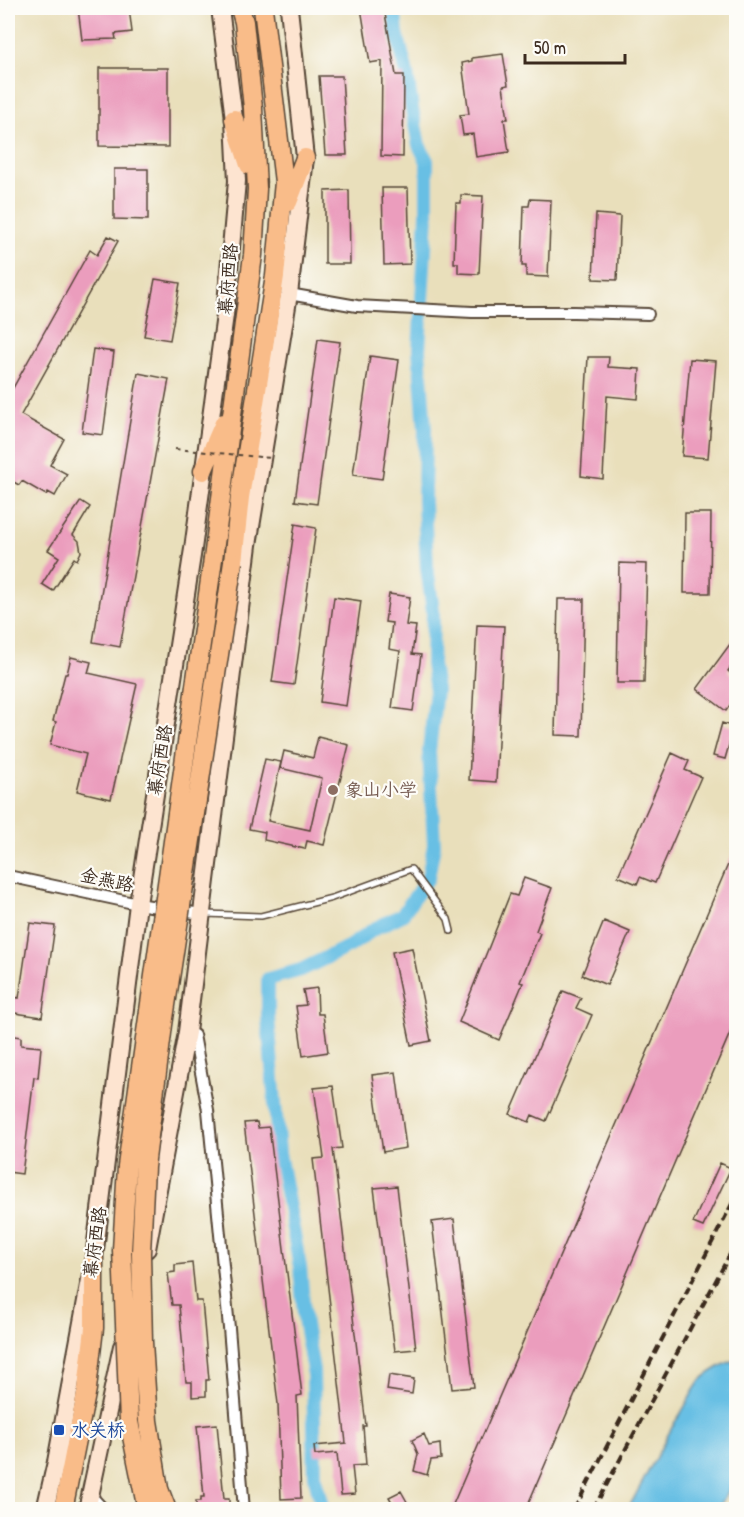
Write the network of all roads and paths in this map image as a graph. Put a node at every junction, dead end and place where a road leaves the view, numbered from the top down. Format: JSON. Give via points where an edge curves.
{"nodes":[{"id":1,"x":220,"y":8,"type":"edge"},
{"id":2,"x":240,"y":8,"type":"edge"},
{"id":3,"x":263,"y":8,"type":"edge"},
{"id":4,"x":289,"y":8,"type":"edge"},
{"id":5,"x":234,"y":119,"type":"junction"},
{"id":6,"x":304,"y":158,"type":"junction"},
{"id":7,"x":257,"y":189,"type":"junction"},
{"id":8,"x":279,"y":226,"type":"junction"},
{"id":9,"x":290,"y":294,"type":"junction"},
{"id":10,"x":648,"y":314,"type":"dead end"},
{"id":11,"x":233,"y":402,"type":"junction"},
{"id":12,"x":175,"y":449,"type":"dead end"},
{"id":13,"x":271,"y":458,"type":"dead end"},
{"id":14,"x":203,"y":471,"type":"junction"},
{"id":15,"x":240,"y":497,"type":"junction"},
{"id":16,"x":249,"y":541,"type":"junction"},
{"id":17,"x":151,"y":819,"type":"junction"},
{"id":18,"x":213,"y":823,"type":"junction"},
{"id":19,"x":8,"y":876,"type":"edge"},
{"id":20,"x":138,"y":903,"type":"junction"},
{"id":21,"x":174,"y":909,"type":"junction"},
{"id":22,"x":201,"y":914,"type":"junction"},
{"id":23,"x":451,"y":931,"type":"dead end"},
{"id":24,"x":128,"y":987,"type":"junction"},
{"id":25,"x":162,"y":991,"type":"junction"},
{"id":26,"x":187,"y":1032,"type":"junction"},
{"id":27,"x":173,"y":1108,"type":"junction"},
{"id":28,"x":94,"y":1258,"type":"junction"},
{"id":29,"x":88,"y":1502,"type":"edge"},
{"id":30,"x":45,"y":1509,"type":"edge"},
{"id":31,"x":63,"y":1509,"type":"edge"},
{"id":32,"x":104,"y":1509,"type":"edge"},
{"id":33,"x":147,"y":1509,"type":"edge"},
{"id":34,"x":167,"y":1509,"type":"edge"},
{"id":35,"x":244,"y":1509,"type":"edge"}],
"edges":[{"from":1,"to":5,"type":"main road","name":"幕府西路"},
{"from":2,"to":7,"type":"highway","name":"幕府西路","via":[[253,108]]},
{"from":3,"to":8,"type":"highway","via":[[284,182]]},
{"from":4,"to":6,"type":"main road"},
{"from":5,"to":7,"type":"highway"},
{"from":5,"to":14,"type":"main road","name":"幕府西路","via":[[236,192],[225,315]]},
{"from":6,"to":8,"type":"highway"},
{"from":6,"to":9,"type":"main road"},
{"from":7,"to":11,"type":"highway","name":"幕府西路","via":[[253,255]]},
{"from":8,"to":15,"type":"highway","via":[[275,276]]},
{"from":9,"to":10,"type":"street","via":[[392,308]]},
{"from":9,"to":16,"type":"main road"},
{"from":11,"to":14,"type":"highway"},
{"from":11,"to":33,"type":"highway","name":"幕府西路","bridge":true,"via":[[127,1166],[122,1250],[129,1422]]},
{"from":12,"to":13,"type":"path","bridge":true},
{"from":14,"to":17,"type":"main road","name":"幕府西路"},
{"from":15,"to":16,"type":"highway"},
{"from":15,"to":34,"type":"highway","bridge":true,"via":[[145,1167],[141,1253],[148,1421],[159,1489]]},
{"from":16,"to":18,"type":"main road"},
{"from":17,"to":18,"type":"main road","via":[[170,837],[183,839],[199,835]]},
{"from":17,"to":20,"type":"main road","name":"幕府西路"},
{"from":18,"to":22,"type":"main road"},
{"from":19,"to":20,"type":"street","name":"金燕路"},
{"from":20,"to":21,"type":"street","name":"金燕路"},
{"from":20,"to":24,"type":"main road","name":"幕府西路"},
{"from":21,"to":22,"type":"street","name":"金燕路"},
{"from":21,"to":25,"type":"main road"},
{"from":22,"to":23,"type":"lane","via":[[261,916],[332,898],[411,869],[448,919]]},
{"from":22,"to":26,"type":"main road"},
{"from":24,"to":25,"type":"main road","via":[[140,977],[153,979]]},
{"from":24,"to":28,"type":"main road","name":"幕府西路"},
{"from":25,"to":27,"type":"main road","via":[[156,1039],[161,1084]]},
{"from":26,"to":27,"type":"main road"},
{"from":26,"to":35,"type":"street","via":[[194,1035],[208,1110]]},
{"from":27,"to":29,"type":"main road","via":[[146,1254]]},
{"from":28,"to":30,"type":"main road","name":"幕府西路"},
{"from":28,"to":31,"type":"highway","via":[[94,1328],[88,1379]]},
{"from":29,"to":32,"type":"street"}]}
